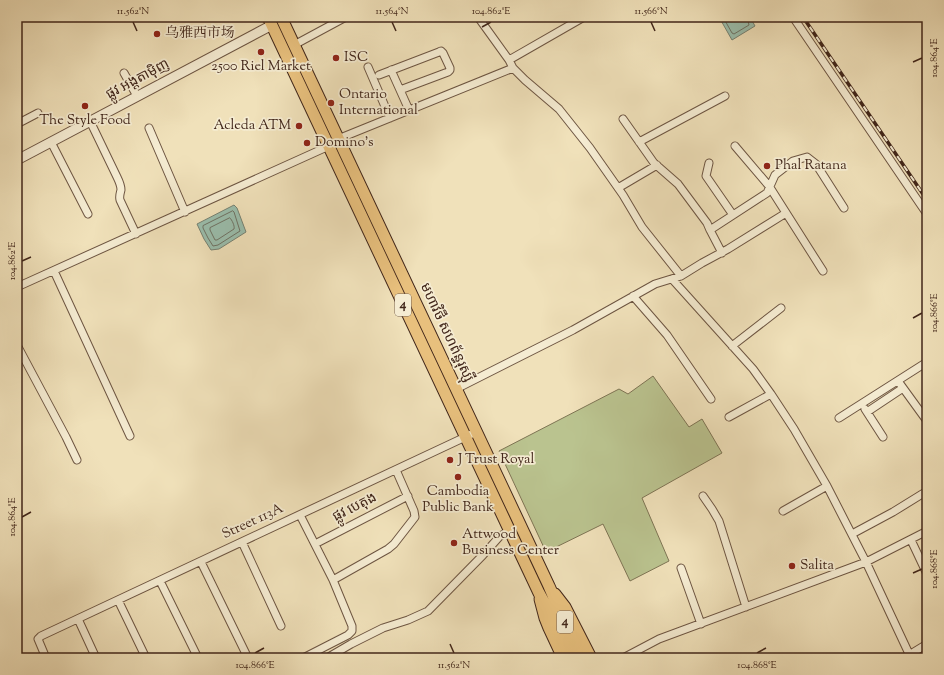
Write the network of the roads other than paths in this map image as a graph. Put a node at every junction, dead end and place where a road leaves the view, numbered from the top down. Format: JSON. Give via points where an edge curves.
{"nodes":[{"id":1,"x":281,"y":17,"type":"edge"},
{"id":2,"x":346,"y":17,"type":"edge"},
{"id":3,"x":478,"y":17,"type":"edge"},
{"id":4,"x":793,"y":17,"type":"edge"},
{"id":5,"x":580,"y":18,"type":"edge"},
{"id":6,"x":270,"y":21,"type":"edge"},
{"id":7,"x":294,"y":45,"type":"junction"},
{"id":8,"x":509,"y":60,"type":"junction"},
{"id":9,"x":368,"y":67,"type":"dead end"},
{"id":10,"x":513,"y":68,"type":"junction"},
{"id":11,"x":391,"y":70,"type":"junction"},
{"id":12,"x":124,"y":73,"type":"dead end"},
{"id":13,"x":379,"y":74,"type":"dead end"},
{"id":14,"x":400,"y":90,"type":"junction"},
{"id":15,"x":137,"y":96,"type":"junction"},
{"id":16,"x":725,"y":96,"type":"dead end"},
{"id":17,"x":409,"y":110,"type":"junction"},
{"id":18,"x":38,"y":112,"type":"dead end"},
{"id":19,"x":390,"y":118,"type":"junction"},
{"id":20,"x":623,"y":119,"type":"dead end"},
{"id":21,"x":90,"y":121,"type":"junction"},
{"id":22,"x":17,"y":124,"type":"edge"},
{"id":23,"x":149,"y":128,"type":"dead end"},
{"id":24,"x":338,"y":139,"type":"junction"},
{"id":25,"x":51,"y":142,"type":"junction"},
{"id":26,"x":640,"y":142,"type":"junction"},
{"id":27,"x":328,"y":146,"type":"junction"},
{"id":28,"x":736,"y":146,"type":"dead end"},
{"id":29,"x":17,"y":160,"type":"edge"},
{"id":30,"x":709,"y":163,"type":"dead end"},
{"id":31,"x":657,"y":166,"type":"junction"},
{"id":32,"x":769,"y":186,"type":"junction"},
{"id":33,"x":618,"y":188,"type":"junction"},
{"id":34,"x":844,"y":208,"type":"dead end"},
{"id":35,"x":184,"y":212,"type":"junction"},
{"id":36,"x":786,"y":213,"type":"junction"},
{"id":37,"x":88,"y":214,"type":"dead end"},
{"id":38,"x":927,"y":214,"type":"edge"},
{"id":39,"x":733,"y":215,"type":"junction"},
{"id":40,"x":710,"y":230,"type":"junction"},
{"id":41,"x":136,"y":234,"type":"junction"},
{"id":42,"x":722,"y":253,"type":"junction"},
{"id":43,"x":54,"y":271,"type":"junction"},
{"id":44,"x":823,"y":271,"type":"dead end"},
{"id":45,"x":680,"y":276,"type":"junction"},
{"id":46,"x":672,"y":279,"type":"junction"},
{"id":47,"x":17,"y":288,"type":"edge"},
{"id":48,"x":633,"y":296,"type":"junction"},
{"id":49,"x":781,"y":308,"type":"dead end"},
{"id":50,"x":17,"y":345,"type":"edge"},
{"id":51,"x":732,"y":346,"type":"junction"},
{"id":52,"x":927,"y":362,"type":"edge"},
{"id":53,"x":898,"y":381,"type":"junction"},
{"id":54,"x":903,"y":388,"type":"junction"},
{"id":55,"x":456,"y":389,"type":"junction"},
{"id":56,"x":771,"y":394,"type":"junction"},
{"id":57,"x":711,"y":400,"type":"dead end"},
{"id":58,"x":862,"y":403,"type":"junction"},
{"id":59,"x":867,"y":412,"type":"junction"},
{"id":60,"x":729,"y":417,"type":"dead end"},
{"id":61,"x":838,"y":418,"type":"dead end"},
{"id":62,"x":927,"y":421,"type":"edge"},
{"id":63,"x":476,"y":432,"type":"junction"},
{"id":64,"x":130,"y":436,"type":"dead end"},
{"id":65,"x":465,"y":437,"type":"junction"},
{"id":66,"x":884,"y":437,"type":"dead end"},
{"id":67,"x":77,"y":460,"type":"dead end"},
{"id":68,"x":396,"y":470,"type":"junction"},
{"id":69,"x":827,"y":486,"type":"junction"},
{"id":70,"x":927,"y":492,"type":"edge"},
{"id":71,"x":408,"y":496,"type":"junction"},
{"id":72,"x":703,"y":496,"type":"dead end"},
{"id":73,"x":783,"y":512,"type":"dead end"},
{"id":74,"x":300,"y":515,"type":"junction"},
{"id":75,"x":510,"y":531,"type":"junction"},
{"id":76,"x":927,"y":531,"type":"edge"},
{"id":77,"x":852,"y":534,"type":"junction"},
{"id":78,"x":910,"y":540,"type":"junction"},
{"id":79,"x":242,"y":542,"type":"junction"},
{"id":80,"x":315,"y":544,"type":"junction"},
{"id":81,"x":201,"y":562,"type":"junction"},
{"id":82,"x":866,"y":562,"type":"junction"},
{"id":83,"x":681,"y":568,"type":"dead end"},
{"id":84,"x":927,"y":574,"type":"edge"},
{"id":85,"x":333,"y":580,"type":"junction"},
{"id":86,"x":160,"y":581,"type":"junction"},
{"id":87,"x":549,"y":586,"type":"junction"},
{"id":88,"x":539,"y":593,"type":"junction"},
{"id":89,"x":118,"y":600,"type":"junction"},
{"id":90,"x":746,"y":607,"type":"junction"},
{"id":91,"x":78,"y":619,"type":"junction"},
{"id":92,"x":701,"y":624,"type":"junction"},
{"id":93,"x":281,"y":626,"type":"dead end"},
{"id":94,"x":927,"y":644,"type":"edge"},
{"id":95,"x":910,"y":656,"type":"edge"},
{"id":96,"x":46,"y":658,"type":"edge"},
{"id":97,"x":96,"y":658,"type":"edge"},
{"id":98,"x":146,"y":658,"type":"edge"},
{"id":99,"x":198,"y":658,"type":"edge"},
{"id":100,"x":248,"y":658,"type":"edge"},
{"id":101,"x":303,"y":658,"type":"edge"},
{"id":102,"x":327,"y":658,"type":"edge"},
{"id":103,"x":563,"y":658,"type":"edge"},
{"id":104,"x":572,"y":658,"type":"edge"},
{"id":105,"x":581,"y":658,"type":"edge"},
{"id":106,"x":591,"y":658,"type":"edge"},
{"id":107,"x":623,"y":658,"type":"edge"}],
"edges":[{"from":1,"to":7,"type":"main road","name":"មហាវិថី សហព័ន្ធរុស្ស៊ី","number":"4"},
{"from":2,"to":7,"type":"street"},
{"from":3,"to":8,"type":"street"},
{"from":4,"to":38,"type":"street"},
{"from":5,"to":8,"type":"street"},
{"from":6,"to":15,"type":"street","name":"ផ្លូវ អង្តតាម៉ិញ"},
{"from":6,"to":27,"type":"main road","name":"មហាវិថី សហព័ន្ធរុស្ស៊ី","number":"4"},
{"from":7,"to":24,"type":"main road","name":"មហាវិថី សហព័ន្ធរុស្ស៊ី","number":"4"},
{"from":8,"to":10,"type":"street"},
{"from":9,"to":19,"type":"street"},
{"from":10,"to":17,"type":"street"},
{"from":10,"to":33,"type":"street","via":[[559,109]]},
{"from":11,"to":13,"type":"street"},
{"from":11,"to":14,"type":"street"},
{"from":11,"to":14,"type":"street","via":[[441,51],[450,68],[448,72]]},
{"from":12,"to":15,"type":"street"},
{"from":14,"to":17,"type":"street"},
{"from":15,"to":21,"type":"street","name":"ផ្លូវ អង្តតាម៉ិញ"},
{"from":16,"to":26,"type":"street"},
{"from":17,"to":19,"type":"street"},
{"from":18,"to":22,"type":"street"},
{"from":19,"to":24,"type":"street"},
{"from":20,"to":26,"type":"street"},
{"from":21,"to":25,"type":"street","name":"ផ្លូវ អង្តតាម៉ិញ"},
{"from":21,"to":41,"type":"street","via":[[120,184],[120,200]]},
{"from":23,"to":35,"type":"street"},
{"from":24,"to":55,"type":"main road","name":"មហាវិថី សហព័ន្ធរុស្ស៊ី","number":"4"},
{"from":25,"to":29,"type":"street","name":"ផ្លូវ អង្តតាម៉ិញ"},
{"from":25,"to":37,"type":"street"},
{"from":26,"to":31,"type":"street"},
{"from":27,"to":35,"type":"street"},
{"from":27,"to":65,"type":"main road","name":"មហាវិថី សហព័ន្ធរុស្ស៊ី","number":"4"},
{"from":28,"to":32,"type":"street"},
{"from":30,"to":39,"type":"street","via":[[706,176]]},
{"from":31,"to":33,"type":"street"},
{"from":31,"to":40,"type":"street","via":[[678,184]]},
{"from":32,"to":34,"type":"street","via":[[775,176],[793,161],[807,157],[816,164]]},
{"from":32,"to":36,"type":"street"},
{"from":32,"to":39,"type":"street","via":[[767,193]]},
{"from":33,"to":45,"type":"street","via":[[642,227]]},
{"from":35,"to":41,"type":"street"},
{"from":36,"to":42,"type":"street"},
{"from":36,"to":44,"type":"street"},
{"from":39,"to":40,"type":"street"},
{"from":40,"to":42,"type":"street"},
{"from":41,"to":43,"type":"street"},
{"from":42,"to":45,"type":"street"},
{"from":43,"to":47,"type":"street"},
{"from":43,"to":64,"type":"street"},
{"from":45,"to":46,"type":"street"},
{"from":46,"to":48,"type":"street","via":[[655,284]]},
{"from":46,"to":51,"type":"street"},
{"from":48,"to":55,"type":"street","via":[[573,330]]},
{"from":48,"to":57,"type":"street","via":[[667,335]]},
{"from":49,"to":51,"type":"street"},
{"from":50,"to":67,"type":"street"},
{"from":51,"to":56,"type":"street"},
{"from":52,"to":53,"type":"street"},
{"from":53,"to":54,"type":"street"},
{"from":53,"to":58,"type":"street"},
{"from":54,"to":59,"type":"street"},
{"from":54,"to":62,"type":"street"},
{"from":55,"to":63,"type":"main road","name":"មហាវិថី សហព័ន្ធរុស្ស៊ី","number":"4"},
{"from":56,"to":60,"type":"street"},
{"from":56,"to":69,"type":"street"},
{"from":58,"to":59,"type":"street"},
{"from":58,"to":61,"type":"street"},
{"from":59,"to":66,"type":"street"},
{"from":63,"to":65,"type":"street","name":"Street 113A"},
{"from":63,"to":87,"type":"main road","name":"មហាវិថី សហព័ន្ធរុស្ស៊ី","number":"4"},
{"from":65,"to":68,"type":"street","name":"Street 113A"},
{"from":65,"to":75,"type":"main road","name":"មហាវិថី សហព័ន្ធរុស្ស៊ី","number":"4"},
{"from":68,"to":71,"type":"street"},
{"from":68,"to":74,"type":"street","name":"Street 113A"},
{"from":69,"to":73,"type":"street"},
{"from":69,"to":77,"type":"street"},
{"from":70,"to":77,"type":"street"},
{"from":71,"to":80,"type":"street","name":"ផ្លូវ បេតុង"},
{"from":71,"to":85,"type":"street","via":[[415,517],[394,544]]},
{"from":72,"to":90,"type":"street","via":[[719,521]]},
{"from":74,"to":79,"type":"street","name":"Street 113A"},
{"from":74,"to":80,"type":"street"},
{"from":75,"to":88,"type":"main road","name":"មហាវិថី សហព័ន្ធរុស្ស៊ី","number":"4"},
{"from":75,"to":102,"type":"street","via":[[500,536],[428,610],[383,628]]},
{"from":76,"to":78,"type":"street"},
{"from":77,"to":82,"type":"street"},
{"from":78,"to":82,"type":"street"},
{"from":78,"to":84,"type":"street"},
{"from":79,"to":81,"type":"street","name":"Street 113A"},
{"from":79,"to":93,"type":"street"},
{"from":80,"to":85,"type":"street"},
{"from":81,"to":86,"type":"street","name":"Street 113A"},
{"from":81,"to":100,"type":"street"},
{"from":82,"to":90,"type":"street"},
{"from":82,"to":95,"type":"street"},
{"from":83,"to":92,"type":"street"},
{"from":85,"to":101,"type":"street","via":[[352,631]]},
{"from":86,"to":89,"type":"street","name":"Street 113A"},
{"from":86,"to":99,"type":"street"},
{"from":87,"to":105,"type":"main road","number":"4"},
{"from":87,"to":106,"type":"main road","name":"មហាវិថី សហព័ន្ធរុស្ស៊ី","via":[[565,607]]},
{"from":88,"to":103,"type":"main road","name":"មហាវិថី សហព័ន្ធរុស្ស៊ី","via":[[545,618]]},
{"from":88,"to":104,"type":"main road","number":"4"},
{"from":89,"to":91,"type":"street","name":"Street 113A"},
{"from":89,"to":98,"type":"street"},
{"from":90,"to":92,"type":"street"},
{"from":91,"to":96,"type":"street","name":"Street 113A","via":[[38,639]]},
{"from":91,"to":97,"type":"street"},
{"from":92,"to":107,"type":"street","via":[[659,640]]},
{"from":94,"to":95,"type":"street"}]}
